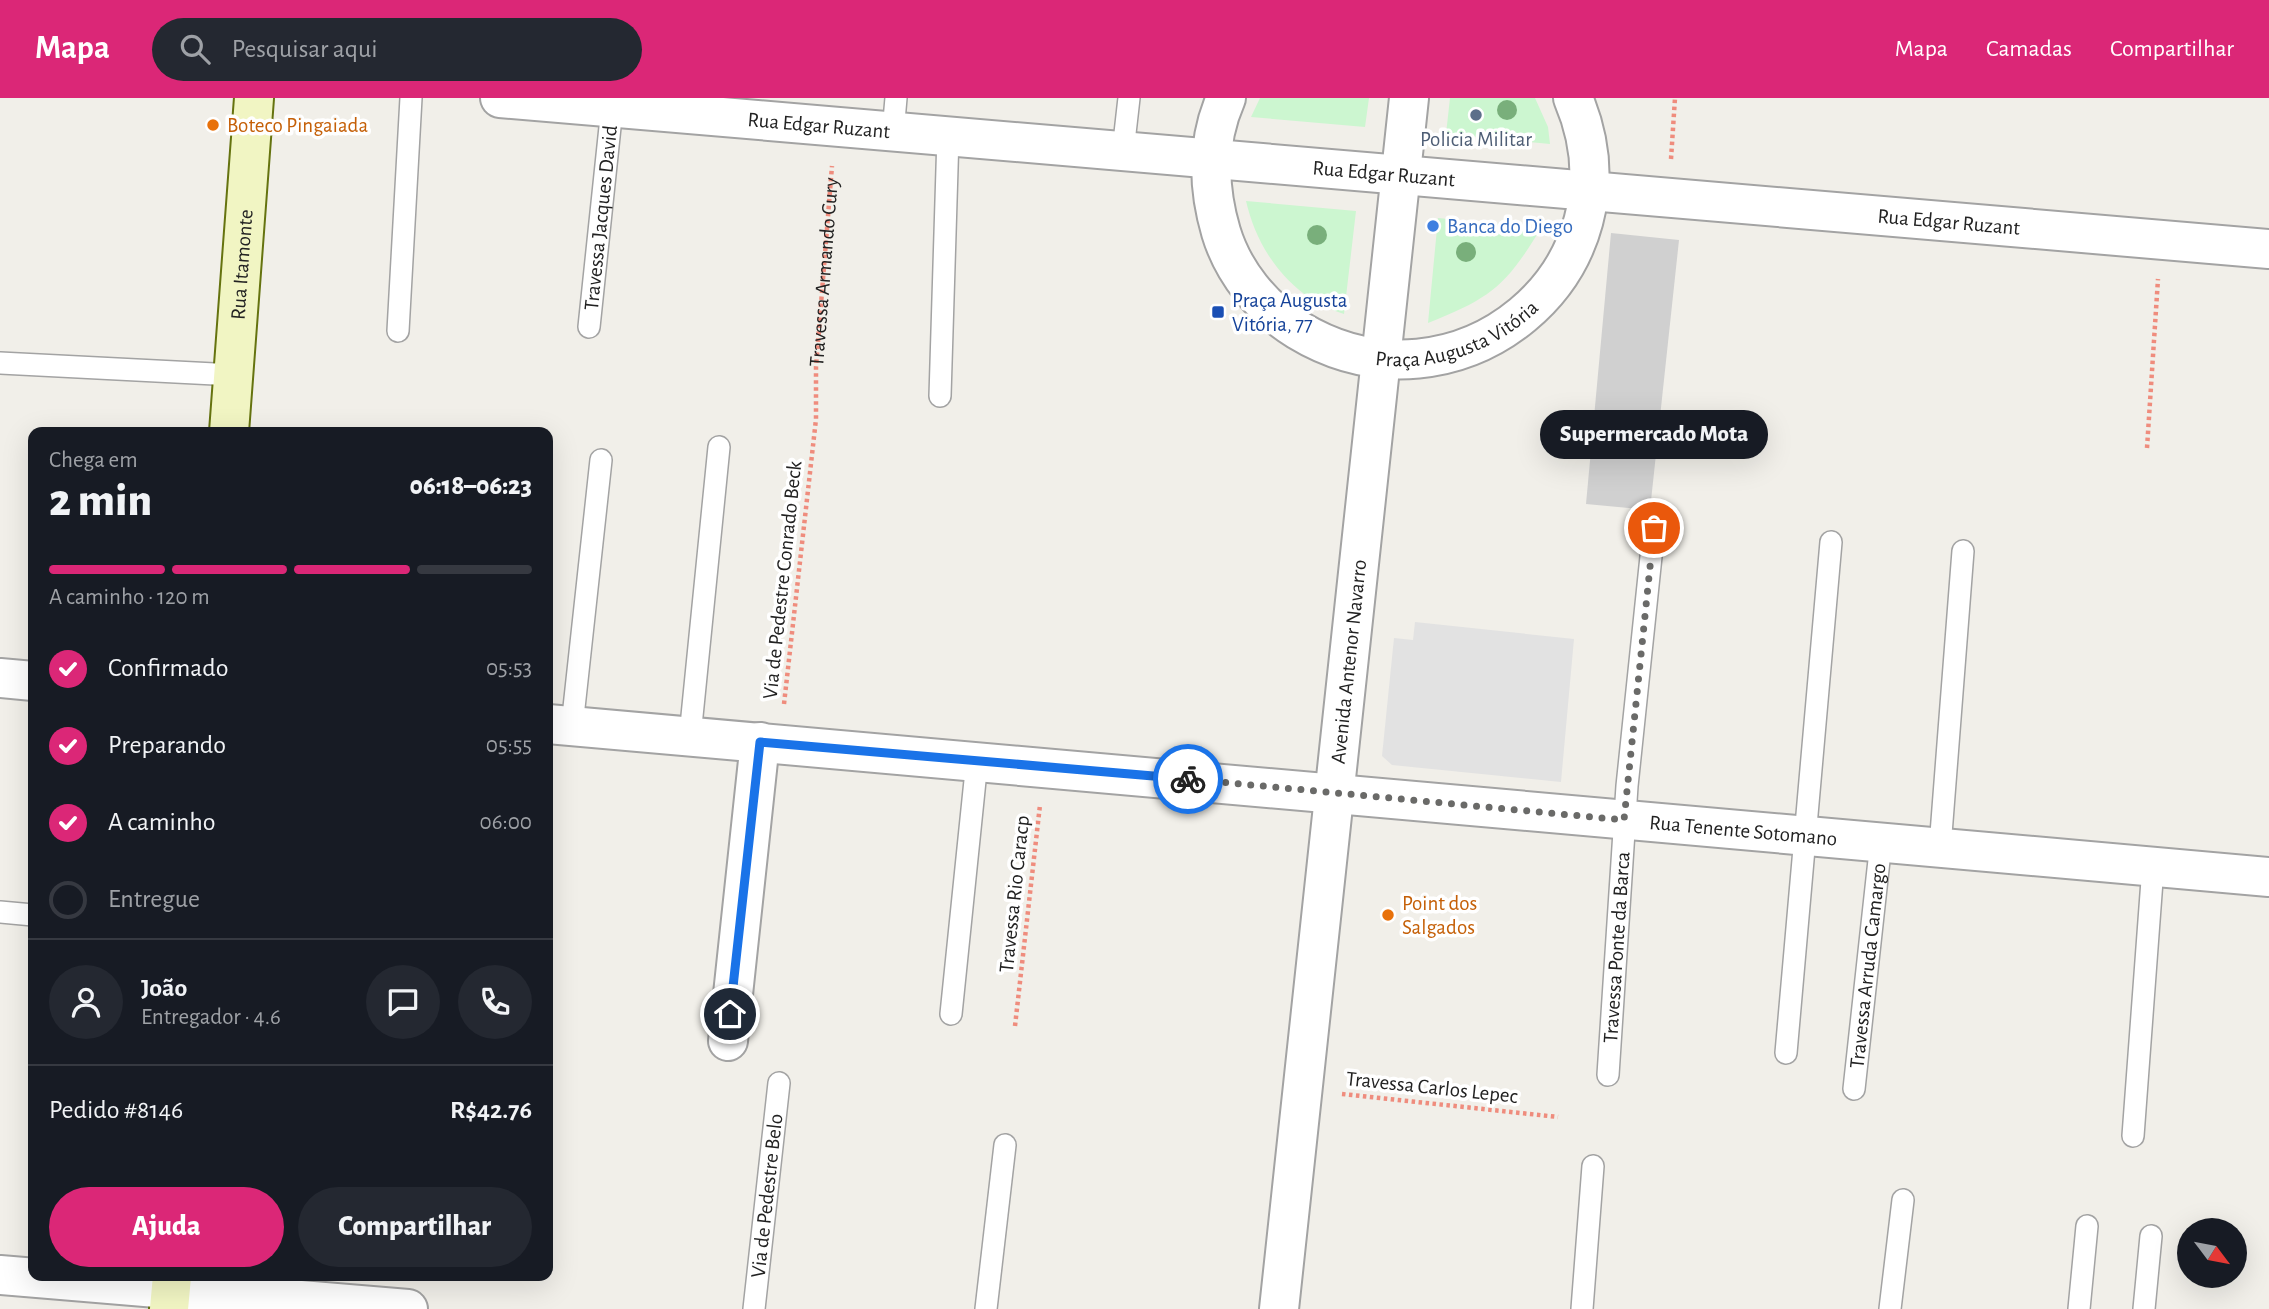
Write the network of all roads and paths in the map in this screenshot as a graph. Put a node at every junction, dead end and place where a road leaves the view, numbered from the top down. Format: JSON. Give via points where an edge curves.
{"nodes":[{"id":1,"x":254,"y":98,"type":"edge"},
{"id":2,"x":411,"y":98,"type":"edge"},
{"id":3,"x":500,"y":98,"type":"edge"},
{"id":4,"x":1129,"y":98,"type":"edge"},
{"id":5,"x":1226,"y":98,"type":"edge"},
{"id":6,"x":1409,"y":98,"type":"edge"},
{"id":7,"x":1573,"y":98,"type":"edge"},
{"id":8,"x":1675,"y":98,"type":"edge"},
{"id":9,"x":636,"y":105,"type":"edge"},
{"id":10,"x":765,"y":109,"type":"edge"},
{"id":11,"x":895,"y":115,"type":"edge"},
{"id":12,"x":836,"y":127,"type":"junction"},
{"id":13,"x":948,"y":136,"type":"junction"},
{"id":14,"x":1123,"y":151,"type":"junction"},
{"id":15,"x":1211,"y":158,"type":"junction"},
{"id":16,"x":1671,"y":163,"type":"dead end"},
{"id":17,"x":1401,"y":175,"type":"junction"},
{"id":18,"x":1590,"y":191,"type":"junction"},
{"id":19,"x":2160,"y":240,"type":"junction"},
{"id":20,"x":2269,"y":249,"type":"edge"},
{"id":21,"x":589,"y":327,"type":"dead end"},
{"id":22,"x":398,"y":331,"type":"dead end"},
{"id":23,"x":1381,"y":360,"type":"junction"},
{"id":24,"x":0,"y":363,"type":"edge"},
{"id":25,"x":234,"y":375,"type":"junction"},
{"id":26,"x":940,"y":396,"type":"dead end"},
{"id":27,"x":816,"y":419,"type":"joint"},
{"id":28,"x":229,"y":427,"type":"edge"},
{"id":29,"x":719,"y":447,"type":"dead end"},
{"id":30,"x":2147,"y":448,"type":"dead end"},
{"id":31,"x":601,"y":460,"type":"dead end"},
{"id":32,"x":1654,"y":528,"type":"dead end"},
{"id":33,"x":1831,"y":542,"type":"dead end"},
{"id":34,"x":1963,"y":551,"type":"dead end"},
{"id":35,"x":0,"y":678,"type":"edge"},
{"id":36,"x":28,"y":681,"type":"edge"},
{"id":37,"x":560,"y":725,"type":"edge"},
{"id":38,"x":690,"y":737,"type":"junction"},
{"id":39,"x":770,"y":743,"type":"junction"},
{"id":40,"x":977,"y":761,"type":"junction"},
{"id":41,"x":1045,"y":766,"type":"junction"},
{"id":42,"x":1334,"y":792,"type":"junction"},
{"id":43,"x":1624,"y":820,"type":"junction"},
{"id":44,"x":1807,"y":835,"type":"junction"},
{"id":45,"x":1881,"y":842,"type":"junction"},
{"id":46,"x":1940,"y":847,"type":"junction"},
{"id":47,"x":2153,"y":867,"type":"junction"},
{"id":48,"x":2269,"y":877,"type":"edge"},
{"id":49,"x":0,"y":912,"type":"edge"},
{"id":50,"x":28,"y":915,"type":"edge"},
{"id":51,"x":951,"y":1014,"type":"dead end"},
{"id":52,"x":1015,"y":1026,"type":"dead end"},
{"id":53,"x":727,"y":1041,"type":"dead end"},
{"id":54,"x":1786,"y":1053,"type":"dead end"},
{"id":55,"x":1608,"y":1075,"type":"dead end"},
{"id":56,"x":779,"y":1083,"type":"dead end"},
{"id":57,"x":1854,"y":1089,"type":"dead end"},
{"id":58,"x":1303,"y":1090,"type":"junction"},
{"id":59,"x":1558,"y":1116,"type":"dead end"},
{"id":60,"x":2133,"y":1136,"type":"dead end"},
{"id":61,"x":1004,"y":1145,"type":"dead end"},
{"id":62,"x":1593,"y":1166,"type":"dead end"},
{"id":63,"x":1903,"y":1200,"type":"dead end"},
{"id":64,"x":2087,"y":1226,"type":"dead end"},
{"id":65,"x":2151,"y":1236,"type":"dead end"},
{"id":66,"x":0,"y":1275,"type":"edge"},
{"id":67,"x":28,"y":1278,"type":"edge"},
{"id":68,"x":64,"y":1281,"type":"edge"},
{"id":69,"x":171,"y":1291,"type":"edge"},
{"id":70,"x":408,"y":1309,"type":"edge"},
{"id":71,"x":754,"y":1309,"type":"edge"},
{"id":72,"x":986,"y":1309,"type":"edge"},
{"id":73,"x":1279,"y":1309,"type":"edge"},
{"id":74,"x":1582,"y":1309,"type":"edge"},
{"id":75,"x":1890,"y":1309,"type":"edge"},
{"id":76,"x":2079,"y":1309,"type":"edge"},
{"id":77,"x":2144,"y":1309,"type":"edge"}],
"edges":[{"from":1,"to":25,"type":"street","name":"Rua Itamonte"},
{"from":2,"to":22,"type":"lane"},
{"from":3,"to":9,"type":"street","name":"Rua Edgar Ruzant"},
{"from":4,"to":14,"type":"lane"},
{"from":5,"to":15,"type":"street","name":"Praça Augusta Vitória"},
{"from":6,"to":17,"type":"street","name":"Avenida Antenor Navarro"},
{"from":7,"to":18,"type":"street","name":"Praça Augusta Vitória","via":[[1583,122]]},
{"from":8,"to":16,"type":"path"},
{"from":9,"to":10,"type":"street","name":"Rua Edgar Ruzant"},
{"from":9,"to":21,"type":"lane","name":"Travessa Jacques David"},
{"from":10,"to":12,"type":"street","name":"Rua Edgar Ruzant"},
{"from":11,"to":12,"type":"street","name":"Rua Edgar Ruzant"},
{"from":11,"to":13,"type":"street","name":"Rua Edgar Ruzant"},
{"from":12,"to":27,"type":"path","name":"Travessa Armando Cury","via":[[816,367]]},
{"from":13,"to":14,"type":"street","name":"Rua Edgar Ruzant"},
{"from":13,"to":26,"type":"lane"},
{"from":14,"to":15,"type":"street","name":"Rua Edgar Ruzant"},
{"from":15,"to":17,"type":"street","name":"Rua Edgar Ruzant"},
{"from":15,"to":23,"type":"street","name":"Praça Augusta Vitória","via":[[1212,204],[1226,248],[1249,288],[1282,320],[1321,344]]},
{"from":17,"to":18,"type":"street","name":"Rua Edgar Ruzant"},
{"from":17,"to":23,"type":"street","name":"Avenida Antenor Navarro"},
{"from":18,"to":19,"type":"street","name":"Rua Edgar Ruzant"},
{"from":18,"to":23,"type":"street","name":"Praça Augusta Vitória","via":[[1579,236],[1558,278],[1527,313],[1488,340],[1445,356]]},
{"from":19,"to":20,"type":"street","name":"Rua Edgar Ruzant"},
{"from":19,"to":30,"type":"path"},
{"from":23,"to":42,"type":"street","name":"Avenida Antenor Navarro"},
{"from":24,"to":25,"type":"lane"},
{"from":25,"to":28,"type":"street","name":"Rua Itamonte"},
{"from":27,"to":39,"type":"path","name":"Via de Pedestre Conrado Beck"},
{"from":29,"to":38,"type":"lane"},
{"from":31,"to":37,"type":"lane"},
{"from":32,"to":43,"type":"lane","name":"Travessa Ponte da Barca"},
{"from":33,"to":44,"type":"lane"},
{"from":34,"to":46,"type":"lane"},
{"from":35,"to":36,"type":"street"},
{"from":37,"to":38,"type":"street","name":"Rua Tenente Sotomano"},
{"from":38,"to":39,"type":"street","name":"Rua Tenente Sotomano"},
{"from":39,"to":40,"type":"street","name":"Rua Tenente Sotomano"},
{"from":39,"to":53,"type":"street"},
{"from":40,"to":41,"type":"street","name":"Rua Tenente Sotomano"},
{"from":40,"to":51,"type":"lane"},
{"from":41,"to":42,"type":"street","name":"Rua Tenente Sotomano"},
{"from":41,"to":52,"type":"path","name":"Travessa Rio Caracp"},
{"from":42,"to":43,"type":"street","name":"Rua Tenente Sotomano"},
{"from":42,"to":58,"type":"street","name":"Avenida Antenor Navarro"},
{"from":43,"to":44,"type":"street","name":"Rua Tenente Sotomano"},
{"from":43,"to":55,"type":"lane","name":"Travessa Ponte da Barca"},
{"from":44,"to":45,"type":"street","name":"Rua Tenente Sotomano"},
{"from":44,"to":54,"type":"lane"},
{"from":45,"to":46,"type":"street","name":"Rua Tenente Sotomano"},
{"from":45,"to":57,"type":"lane","name":"Travessa Arruda Camargo"},
{"from":46,"to":47,"type":"street","name":"Rua Tenente Sotomano"},
{"from":47,"to":48,"type":"street","name":"Rua Tenente Sotomano"},
{"from":47,"to":60,"type":"lane"},
{"from":49,"to":50,"type":"lane"},
{"from":56,"to":71,"type":"lane","name":"Via de Pedestre Belo"},
{"from":58,"to":59,"type":"path","name":"Travessa Carlos Lepec"},
{"from":58,"to":73,"type":"street","name":"Avenida Antenor Navarro"},
{"from":61,"to":72,"type":"lane"},
{"from":62,"to":74,"type":"lane"},
{"from":63,"to":75,"type":"lane"},
{"from":64,"to":76,"type":"lane"},
{"from":65,"to":77,"type":"lane"},
{"from":66,"to":67,"type":"street"},
{"from":68,"to":69,"type":"street"},
{"from":69,"to":70,"type":"street"}]}
